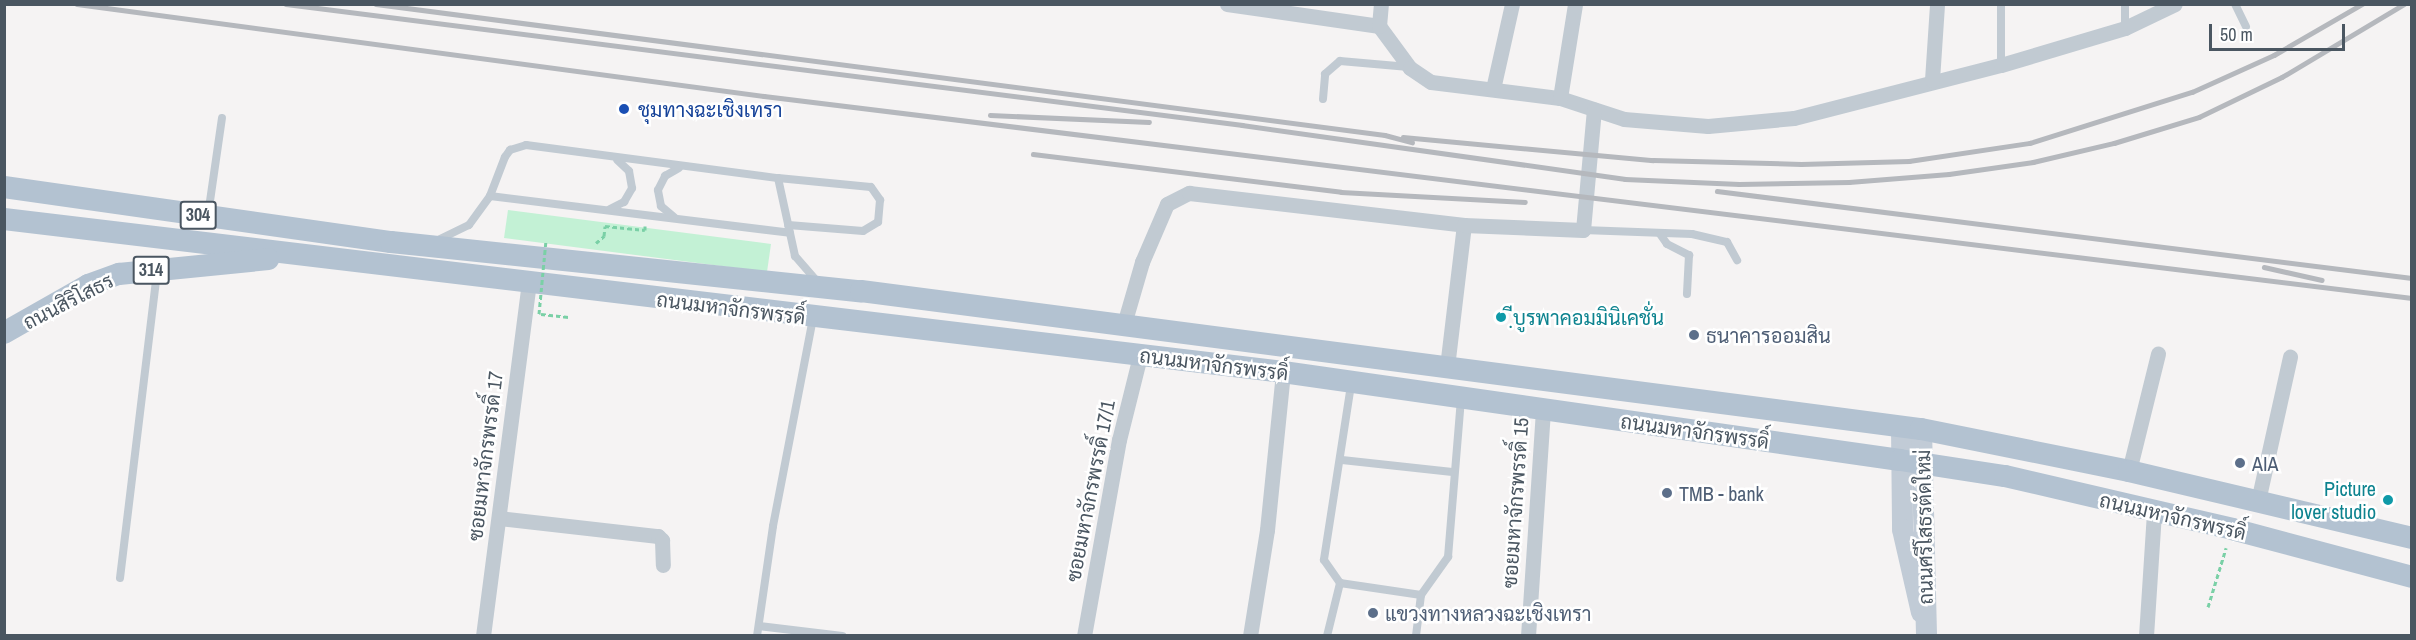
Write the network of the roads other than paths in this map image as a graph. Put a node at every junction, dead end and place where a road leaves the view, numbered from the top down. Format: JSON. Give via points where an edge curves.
{"nodes":[{"id":1,"x":1227,"y":4,"type":"edge"},
{"id":2,"x":1381,"y":4,"type":"edge"},
{"id":3,"x":1512,"y":4,"type":"edge"},
{"id":4,"x":1575,"y":4,"type":"edge"},
{"id":5,"x":1937,"y":4,"type":"edge"},
{"id":6,"x":2001,"y":4,"type":"edge"},
{"id":7,"x":2125,"y":4,"type":"edge"},
{"id":8,"x":2175,"y":4,"type":"edge"},
{"id":9,"x":2235,"y":4,"type":"edge"},
{"id":10,"x":1379,"y":26,"type":"junction"},
{"id":11,"x":2246,"y":27,"type":"dead end"},
{"id":12,"x":2126,"y":28,"type":"junction"},
{"id":13,"x":2001,"y":65,"type":"junction"},
{"id":14,"x":1410,"y":68,"type":"junction"},
{"id":15,"x":1932,"y":80,"type":"junction"},
{"id":16,"x":1493,"y":89,"type":"junction"},
{"id":17,"x":1560,"y":98,"type":"junction"},
{"id":18,"x":1323,"y":99,"type":"dead end"},
{"id":19,"x":1594,"y":109,"type":"junction"},
{"id":20,"x":222,"y":118,"type":"dead end"},
{"id":21,"x":609,"y":157,"type":"junction"},
{"id":22,"x":683,"y":167,"type":"junction"},
{"id":23,"x":778,"y":178,"type":"junction"},
{"id":24,"x":4,"y":187,"type":"edge"},
{"id":25,"x":490,"y":196,"type":"junction"},
{"id":26,"x":603,"y":209,"type":"junction"},
{"id":27,"x":207,"y":216,"type":"junction"},
{"id":28,"x":4,"y":219,"type":"edge"},
{"id":29,"x":679,"y":219,"type":"junction"},
{"id":30,"x":1464,"y":225,"type":"junction"},
{"id":31,"x":789,"y":229,"type":"junction"},
{"id":32,"x":1583,"y":230,"type":"junction"},
{"id":33,"x":1660,"y":234,"type":"junction"},
{"id":34,"x":391,"y":242,"type":"junction"},
{"id":35,"x":311,"y":256,"type":"junction"},
{"id":36,"x":1737,"y":260,"type":"dead end"},
{"id":37,"x":158,"y":269,"type":"junction"},
{"id":38,"x":529,"y":283,"type":"junction"},
{"id":39,"x":861,"y":291,"type":"junction"},
{"id":40,"x":1687,"y":294,"type":"dead end"},
{"id":41,"x":813,"y":318,"type":"junction"},
{"id":42,"x":1124,"y":324,"type":"junction"},
{"id":43,"x":4,"y":333,"type":"edge"},
{"id":44,"x":2158,"y":354,"type":"dead end"},
{"id":45,"x":1140,"y":356,"type":"junction"},
{"id":46,"x":2290,"y":357,"type":"dead end"},
{"id":47,"x":1447,"y":367,"type":"junction"},
{"id":48,"x":1283,"y":372,"type":"junction"},
{"id":49,"x":1352,"y":381,"type":"junction"},
{"id":50,"x":1461,"y":397,"type":"junction"},
{"id":51,"x":1543,"y":409,"type":"junction"},
{"id":52,"x":1911,"y":428,"type":"junction"},
{"id":53,"x":1342,"y":460,"type":"junction"},
{"id":54,"x":1900,"y":460,"type":"junction"},
{"id":55,"x":1923,"y":464,"type":"junction"},
{"id":56,"x":2129,"y":471,"type":"junction"},
{"id":57,"x":1452,"y":472,"type":"junction"},
{"id":58,"x":2258,"y":501,"type":"junction"},
{"id":59,"x":2154,"y":512,"type":"junction"},
{"id":60,"x":499,"y":518,"type":"junction"},
{"id":61,"x":2412,"y":538,"type":"edge"},
{"id":62,"x":663,"y":565,"type":"dead end"},
{"id":63,"x":2412,"y":577,"type":"edge"},
{"id":64,"x":120,"y":578,"type":"dead end"},
{"id":65,"x":1340,"y":583,"type":"junction"},
{"id":66,"x":1421,"y":595,"type":"junction"},
{"id":67,"x":759,"y":626,"type":"junction"},
{"id":68,"x":1925,"y":630,"type":"edge"},
{"id":69,"x":483,"y":636,"type":"edge"},
{"id":70,"x":758,"y":636,"type":"edge"},
{"id":71,"x":842,"y":636,"type":"edge"},
{"id":72,"x":1084,"y":636,"type":"edge"},
{"id":73,"x":1250,"y":636,"type":"edge"},
{"id":74,"x":1327,"y":636,"type":"edge"},
{"id":75,"x":1416,"y":636,"type":"edge"},
{"id":76,"x":1528,"y":636,"type":"edge"},
{"id":77,"x":2146,"y":636,"type":"edge"}],
"edges":[{"from":1,"to":10,"type":"street"},
{"from":2,"to":10,"type":"street"},
{"from":3,"to":16,"type":"street"},
{"from":4,"to":17,"type":"street"},
{"from":5,"to":15,"type":"street"},
{"from":6,"to":13,"type":"lane"},
{"from":7,"to":12,"type":"lane"},
{"from":8,"to":12,"type":"street"},
{"from":9,"to":11,"type":"lane"},
{"from":10,"to":14,"type":"street"},
{"from":12,"to":13,"type":"street"},
{"from":13,"to":15,"type":"street"},
{"from":14,"to":16,"type":"street","via":[[1431,82]]},
{"from":14,"to":18,"type":"lane","via":[[1340,61],[1325,74]]},
{"from":15,"to":19,"type":"street","via":[[1794,118],[1718,125],[1624,119]]},
{"from":16,"to":17,"type":"street"},
{"from":17,"to":19,"type":"street"},
{"from":19,"to":32,"type":"street"},
{"from":20,"to":27,"type":"lane"},
{"from":21,"to":22,"type":"lane"},
{"from":21,"to":25,"type":"lane","via":[[518,147],[505,157]]},
{"from":21,"to":26,"type":"lane","via":[[629,171],[632,188],[624,202]]},
{"from":22,"to":23,"type":"lane"},
{"from":22,"to":29,"type":"lane","via":[[664,176],[658,190],[661,206]]},
{"from":23,"to":31,"type":"lane"},
{"from":23,"to":31,"type":"lane","via":[[871,187],[880,200],[878,222],[863,231]]},
{"from":24,"to":27,"type":"main road","name":"ถนนมหาจักรพรรดิ์","number":"304"},
{"from":25,"to":26,"type":"lane"},
{"from":25,"to":34,"type":"lane","via":[[469,225],[452,236],[426,242]]},
{"from":26,"to":29,"type":"lane"},
{"from":27,"to":34,"type":"main road","name":"ถนนมหาจักรพรรดิ์","number":"304"},
{"from":28,"to":35,"type":"main road","name":"ถนนมหาจักรพรรดิ์","number":"304"},
{"from":29,"to":31,"type":"lane"},
{"from":30,"to":32,"type":"street"},
{"from":30,"to":42,"type":"street","via":[[1189,193],[1167,204],[1142,262]]},
{"from":30,"to":47,"type":"street"},
{"from":31,"to":39,"type":"lane","via":[[795,256],[817,281]]},
{"from":32,"to":33,"type":"lane"},
{"from":33,"to":36,"type":"lane","via":[[1692,234],[1727,242]]},
{"from":33,"to":40,"type":"lane","via":[[1667,244],[1689,255]]},
{"from":34,"to":39,"type":"main road","name":"ถนนมหาจักรพรรดิ์"},
{"from":35,"to":37,"type":"main road","name":"ถนนสิริโสธร","number":"314"},
{"from":35,"to":38,"type":"main road","name":"ถนนมหาจักรพรรดิ์","number":"304"},
{"from":37,"to":43,"type":"main road","name":"ถนนสิริโสธร","number":"314","via":[[119,274],[88,285]]},
{"from":37,"to":64,"type":"lane"},
{"from":38,"to":41,"type":"main road","name":"ถนนมหาจักรพรรดิ์"},
{"from":38,"to":60,"type":"street","name":"ซอยมหาจักรพรรดิ์ 17"},
{"from":39,"to":42,"type":"main road","name":"ถนนมหาจักรพรรดิ์"},
{"from":41,"to":45,"type":"main road","name":"ถนนมหาจักรพรรดิ์"},
{"from":41,"to":67,"type":"lane","via":[[773,526]]},
{"from":42,"to":47,"type":"main road","name":"ถนนมหาจักรพรรดิ์"},
{"from":44,"to":56,"type":"street"},
{"from":45,"to":48,"type":"main road","name":"ถนนมหาจักรพรรดิ์"},
{"from":45,"to":72,"type":"street","name":"ซอยมหาจักรพรรดิ์ 17/1","via":[[1119,440]]},
{"from":46,"to":58,"type":"street"},
{"from":47,"to":52,"type":"main road","name":"ถนนมหาจักรพรรดิ์"},
{"from":48,"to":49,"type":"main road","name":"ถนนมหาจักรพรรดิ์"},
{"from":48,"to":73,"type":"street","via":[[1267,530]]},
{"from":49,"to":50,"type":"main road","name":"ถนนมหาจักรพรรดิ์"},
{"from":49,"to":53,"type":"lane"},
{"from":50,"to":51,"type":"main road","name":"ถนนมหาจักรพรรดิ์"},
{"from":50,"to":57,"type":"lane"},
{"from":51,"to":54,"type":"main road","name":"ถนนมหาจักรพรรดิ์"},
{"from":51,"to":76,"type":"street","name":"ซอยมหาจักรพรรดิ์ 15"},
{"from":52,"to":54,"type":"street","name":"ถนนศรีโสธรตัดใหม่"},
{"from":52,"to":55,"type":"street","name":"ถนนศรีโสธรตัดใหม่"},
{"from":52,"to":56,"type":"main road","name":"ถนนมหาจักรพรรดิ์"},
{"from":53,"to":57,"type":"lane"},
{"from":53,"to":65,"type":"lane","via":[[1324,560]]},
{"from":54,"to":55,"type":"main road","name":"ถนนมหาจักรพรรดิ์"},
{"from":54,"to":68,"type":"street","name":"ถนนศรีโสธรตัดใหม่","via":[[1902,529]]},
{"from":55,"to":59,"type":"main road","name":"ถนนมหาจักรพรรดิ์","via":[[2005,476]]},
{"from":55,"to":68,"type":"street","name":"ถนนศรีโสธรตัดใหม่","via":[[1928,584]]},
{"from":56,"to":58,"type":"main road","name":"ถนนมหาจักรพรรดิ์"},
{"from":57,"to":66,"type":"lane","via":[[1448,557]]},
{"from":58,"to":61,"type":"main road","name":"ถนนมหาจักรพรรดิ์"},
{"from":59,"to":63,"type":"main road","name":"ถนนมหาจักรพรรดิ์"},
{"from":59,"to":77,"type":"street"},
{"from":60,"to":62,"type":"street","via":[[658,536],[662,540]]},
{"from":60,"to":69,"type":"street","name":"ซอยมหาจักรพรรดิ์ 17"},
{"from":65,"to":66,"type":"lane"},
{"from":65,"to":74,"type":"lane"},
{"from":66,"to":75,"type":"lane"},
{"from":67,"to":70,"type":"lane"},
{"from":67,"to":71,"type":"lane"}]}
